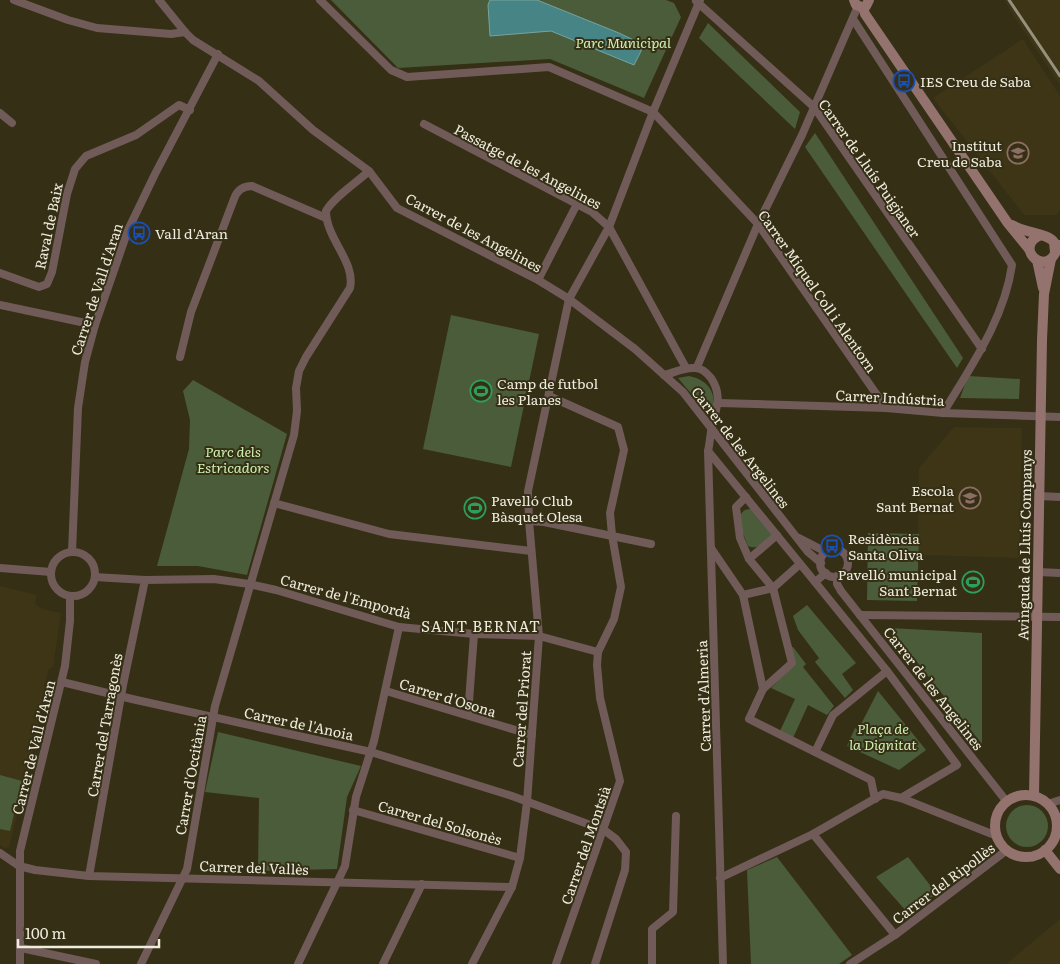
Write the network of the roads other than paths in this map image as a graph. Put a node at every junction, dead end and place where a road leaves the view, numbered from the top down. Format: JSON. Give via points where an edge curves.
{"nodes":[{"id":1,"x":14,"y":0,"type":"edge"},
{"id":2,"x":159,"y":0,"type":"edge"},
{"id":3,"x":320,"y":0,"type":"edge"},
{"id":4,"x":698,"y":1,"type":"edge"},
{"id":5,"x":861,"y":3,"type":"edge"},
{"id":6,"x":853,"y":19,"type":"junction"},
{"id":7,"x":185,"y":32,"type":"junction"},
{"id":8,"x":218,"y":54,"type":"junction"},
{"id":9,"x":814,"y":107,"type":"junction"},
{"id":10,"x":190,"y":110,"type":"junction"},
{"id":11,"x":653,"y":112,"type":"junction"},
{"id":12,"x":0,"y":113,"type":"edge"},
{"id":13,"x":12,"y":122,"type":"dead end"},
{"id":14,"x":424,"y":124,"type":"dead end"},
{"id":15,"x":369,"y":171,"type":"junction"},
{"id":16,"x":577,"y":204,"type":"junction"},
{"id":17,"x":326,"y":218,"type":"junction"},
{"id":18,"x":1007,"y":222,"type":"junction"},
{"id":19,"x":758,"y":224,"type":"junction"},
{"id":20,"x":609,"y":227,"type":"junction"},
{"id":21,"x":1060,"y":231,"type":"edge"},
{"id":22,"x":1045,"y":236,"type":"junction"},
{"id":23,"x":1029,"y":249,"type":"junction"},
{"id":24,"x":1055,"y":252,"type":"edge"},
{"id":25,"x":1037,"y":260,"type":"junction"},
{"id":26,"x":0,"y":273,"type":"edge"},
{"id":27,"x":538,"y":280,"type":"junction"},
{"id":28,"x":1044,"y":294,"type":"junction"},
{"id":29,"x":569,"y":298,"type":"junction"},
{"id":30,"x":0,"y":305,"type":"edge"},
{"id":31,"x":94,"y":325,"type":"junction"},
{"id":32,"x":982,"y":349,"type":"junction"},
{"id":33,"x":180,"y":357,"type":"dead end"},
{"id":34,"x":686,"y":368,"type":"junction"},
{"id":35,"x":697,"y":368,"type":"junction"},
{"id":36,"x":664,"y":375,"type":"junction"},
{"id":37,"x":550,"y":396,"type":"junction"},
{"id":38,"x":719,"y":403,"type":"junction"},
{"id":39,"x":886,"y":408,"type":"junction"},
{"id":40,"x":943,"y":413,"type":"junction"},
{"id":41,"x":1040,"y":416,"type":"junction"},
{"id":42,"x":1060,"y":417,"type":"edge"},
{"id":43,"x":712,"y":428,"type":"junction"},
{"id":44,"x":708,"y":451,"type":"junction"},
{"id":45,"x":1039,"y":496,"type":"junction"},
{"id":46,"x":746,"y":497,"type":"junction"},
{"id":47,"x":1060,"y":497,"type":"edge"},
{"id":48,"x":274,"y":503,"type":"junction"},
{"id":49,"x":529,"y":521,"type":"junction"},
{"id":50,"x":777,"y":535,"type":"junction"},
{"id":51,"x":612,"y":536,"type":"junction"},
{"id":52,"x":796,"y":537,"type":"junction"},
{"id":53,"x":651,"y":544,"type":"dead end"},
{"id":54,"x":711,"y":548,"type":"junction"},
{"id":55,"x":531,"y":551,"type":"junction"},
{"id":56,"x":72,"y":552,"type":"junction"},
{"id":57,"x":826,"y":552,"type":"junction"},
{"id":58,"x":749,"y":559,"type":"junction"},
{"id":59,"x":820,"y":563,"type":"junction"},
{"id":60,"x":800,"y":564,"type":"junction"},
{"id":61,"x":0,"y":568,"type":"edge"},
{"id":62,"x":51,"y":572,"type":"junction"},
{"id":63,"x":1038,"y":572,"type":"junction"},
{"id":64,"x":826,"y":573,"type":"junction"},
{"id":65,"x":1060,"y":573,"type":"edge"},
{"id":66,"x":836,"y":576,"type":"junction"},
{"id":67,"x":95,"y":577,"type":"junction"},
{"id":68,"x":145,"y":580,"type":"junction"},
{"id":69,"x":815,"y":582,"type":"junction"},
{"id":70,"x":249,"y":584,"type":"junction"},
{"id":71,"x":773,"y":588,"type":"junction"},
{"id":72,"x":743,"y":595,"type":"junction"},
{"id":73,"x":70,"y":596,"type":"junction"},
{"id":74,"x":860,"y":615,"type":"junction"},
{"id":75,"x":1037,"y":617,"type":"junction"},
{"id":76,"x":1060,"y":618,"type":"edge"},
{"id":77,"x":399,"y":627,"type":"junction"},
{"id":78,"x":474,"y":634,"type":"junction"},
{"id":79,"x":540,"y":636,"type":"junction"},
{"id":80,"x":598,"y":652,"type":"junction"},
{"id":81,"x":887,"y":672,"type":"junction"},
{"id":82,"x":62,"y":682,"type":"junction"},
{"id":83,"x":763,"y":689,"type":"junction"},
{"id":84,"x":386,"y":691,"type":"junction"},
{"id":85,"x":121,"y":696,"type":"junction"},
{"id":86,"x":468,"y":715,"type":"junction"},
{"id":87,"x":212,"y":717,"type":"junction"},
{"id":88,"x":532,"y":735,"type":"junction"},
{"id":89,"x":371,"y":752,"type":"junction"},
{"id":90,"x":815,"y":752,"type":"junction"},
{"id":91,"x":1034,"y":796,"type":"junction"},
{"id":92,"x":875,"y":798,"type":"junction"},
{"id":93,"x":901,"y":798,"type":"junction"},
{"id":94,"x":1060,"y":800,"type":"edge"},
{"id":95,"x":527,"y":802,"type":"junction"},
{"id":96,"x":1007,"y":802,"type":"junction"},
{"id":97,"x":1048,"y":804,"type":"junction"},
{"id":98,"x":353,"y":810,"type":"junction"},
{"id":99,"x":676,"y":816,"type":"dead end"},
{"id":100,"x":604,"y":830,"type":"junction"},
{"id":101,"x":813,"y":834,"type":"junction"},
{"id":102,"x":997,"y":836,"type":"junction"},
{"id":103,"x":1007,"y":850,"type":"junction"},
{"id":104,"x":1045,"y":850,"type":"junction"},
{"id":105,"x":0,"y":853,"type":"edge"},
{"id":106,"x":520,"y":858,"type":"junction"},
{"id":107,"x":19,"y":866,"type":"junction"},
{"id":108,"x":1060,"y":869,"type":"edge"},
{"id":109,"x":89,"y":876,"type":"junction"},
{"id":110,"x":183,"y":878,"type":"junction"},
{"id":111,"x":720,"y":878,"type":"junction"},
{"id":112,"x":338,"y":882,"type":"junction"},
{"id":113,"x":422,"y":884,"type":"junction"},
{"id":114,"x":512,"y":888,"type":"junction"},
{"id":115,"x":895,"y":935,"type":"junction"},
{"id":116,"x":20,"y":948,"type":"junction"},
{"id":117,"x":20,"y":964,"type":"edge"},
{"id":118,"x":96,"y":964,"type":"edge"},
{"id":119,"x":141,"y":964,"type":"edge"},
{"id":120,"x":298,"y":964,"type":"edge"},
{"id":121,"x":383,"y":964,"type":"edge"},
{"id":122,"x":472,"y":964,"type":"edge"},
{"id":123,"x":556,"y":964,"type":"edge"},
{"id":124,"x":595,"y":964,"type":"edge"},
{"id":125,"x":652,"y":964,"type":"edge"},
{"id":126,"x":723,"y":964,"type":"edge"},
{"id":127,"x":850,"y":964,"type":"edge"}],
"edges":[{"from":1,"to":7,"type":"street","via":[[97,28],[172,34]]},
{"from":2,"to":7,"type":"street","name":"Carrer de les Angelines"},
{"from":3,"to":11,"type":"street","name":"Carrer Miquel Coll i Alentorn","via":[[391,70],[407,77],[549,67]]},
{"from":4,"to":9,"type":"street","name":"Carrer de Lluís Puigjaner"},
{"from":4,"to":11,"type":"street","name":"Carrer del Priorat"},
{"from":5,"to":6,"type":"street"},
{"from":5,"to":18,"type":"street","via":[[865,14]]},
{"from":6,"to":9,"type":"street"},
{"from":6,"to":32,"type":"street","via":[[1012,265],[1002,304]]},
{"from":7,"to":8,"type":"street","name":"Carrer de les Angelines"},
{"from":8,"to":10,"type":"street","name":"Carrer de Vall d'Aran"},
{"from":8,"to":15,"type":"street","name":"Carrer de les Angelines","via":[[258,81],[313,130]]},
{"from":9,"to":19,"type":"street"},
{"from":9,"to":32,"type":"street","name":"Carrer de Lluís Puigjaner"},
{"from":10,"to":26,"type":"street","name":"Raval de Baix","via":[[179,105],[136,135],[86,156],[75,169],[47,284],[40,287]]},
{"from":10,"to":31,"type":"street","name":"Carrer de Vall d'Aran","via":[[128,230]]},
{"from":11,"to":19,"type":"street","name":"Carrer Miquel Coll i Alentorn"},
{"from":11,"to":20,"type":"street","name":"Carrer del Priorat"},
{"from":12,"to":13,"type":"street"},
{"from":14,"to":16,"type":"street","name":"Passatge de les Angelines"},
{"from":15,"to":17,"type":"street","via":[[329,205]]},
{"from":15,"to":27,"type":"street","name":"Carrer de les Angelines","via":[[397,208]]},
{"from":16,"to":20,"type":"street","name":"Passatge de les Angelines"},
{"from":16,"to":27,"type":"street"},
{"from":17,"to":33,"type":"street","via":[[252,186],[238,191],[191,312]]},
{"from":17,"to":48,"type":"street","name":"Carrer d'Occitània","via":[[349,269],[351,282],[347,295],[306,357],[298,376],[296,422]]},
{"from":18,"to":22,"type":"street","via":[[1024,231]]},
{"from":18,"to":23,"type":"street"},
{"from":19,"to":35,"type":"street"},
{"from":19,"to":39,"type":"street","name":"Carrer Miquel Coll i Alentorn"},
{"from":20,"to":29,"type":"street","name":"Carrer del Priorat"},
{"from":20,"to":34,"type":"street","name":"Passatge de les Angelines"},
{"from":21,"to":22,"type":"street"},
{"from":22,"to":23,"type":"street","via":[[1033,238]]},
{"from":22,"to":24,"type":"street","via":[[1054,242]]},
{"from":23,"to":25,"type":"street"},
{"from":24,"to":25,"type":"street","via":[[1044,261]]},
{"from":24,"to":28,"type":"street"},
{"from":25,"to":28,"type":"street"},
{"from":27,"to":29,"type":"street","name":"Carrer de les Angelines"},
{"from":28,"to":41,"type":"street","name":"Avinguda de Lluís Companys"},
{"from":29,"to":36,"type":"street","name":"Carrer de les Angelines","via":[[635,348]]},
{"from":29,"to":37,"type":"street","name":"Carrer del Priorat"},
{"from":30,"to":31,"type":"street"},
{"from":31,"to":56,"type":"street","name":"Carrer de Vall d'Aran","via":[[78,408]]},
{"from":32,"to":40,"type":"street"},
{"from":34,"to":35,"type":"street"},
{"from":34,"to":36,"type":"street"},
{"from":35,"to":38,"type":"street","via":[[707,373],[715,384]]},
{"from":36,"to":43,"type":"street","name":"Carrer de les Argelines","via":[[683,392]]},
{"from":37,"to":49,"type":"street","name":"Carrer del Priorat","via":[[528,491]]},
{"from":37,"to":51,"type":"street","name":"Carrer del Montsià","via":[[618,427],[624,450],[610,513]]},
{"from":38,"to":39,"type":"street","name":"Carrer Indústria"},
{"from":38,"to":43,"type":"street","name":"Carrer d'Almeria"},
{"from":39,"to":40,"type":"street","name":"Carrer Indústria"},
{"from":40,"to":41,"type":"street","name":"Carrer Indústria"},
{"from":41,"to":42,"type":"street","name":"Carrer Indústria"},
{"from":41,"to":45,"type":"street","name":"Avinguda de Lluís Companys"},
{"from":43,"to":44,"type":"street","name":"Carrer d'Almeria"},
{"from":43,"to":52,"type":"street","name":"Carrer de les Argelines"},
{"from":44,"to":46,"type":"street","name":"Carrer de les Angelines"},
{"from":44,"to":54,"type":"street","name":"Carrer d'Almeria"},
{"from":45,"to":47,"type":"street"},
{"from":45,"to":63,"type":"street","name":"Avinguda de Lluís Companys"},
{"from":46,"to":50,"type":"street","name":"Carrer de les Angelines"},
{"from":46,"to":58,"type":"street","via":[[736,507],[740,538]]},
{"from":48,"to":55,"type":"street","via":[[389,534]]},
{"from":48,"to":70,"type":"street","name":"Carrer d'Occitània"},
{"from":49,"to":51,"type":"street"},
{"from":49,"to":55,"type":"street","name":"Carrer del Priorat"},
{"from":50,"to":58,"type":"street"},
{"from":50,"to":60,"type":"street","name":"Carrer de les Angelines"},
{"from":51,"to":53,"type":"street"},
{"from":51,"to":80,"type":"street","name":"Carrer del Montsià","via":[[621,587],[614,619]]},
{"from":52,"to":57,"type":"street","name":"Carrer de les Argelines"},
{"from":52,"to":59,"type":"street","name":"Carrer de les Argelines"},
{"from":54,"to":72,"type":"street"},
{"from":54,"to":111,"type":"street","name":"Carrer d'Almeria"},
{"from":55,"to":79,"type":"street","name":"Carrer del Priorat"},
{"from":56,"to":62,"type":"street","via":[[56,560]]},
{"from":56,"to":67,"type":"street","via":[[88,557],[95,568]]},
{"from":57,"to":59,"type":"street"},
{"from":57,"to":66,"type":"street","via":[[839,550],[847,558],[846,570]]},
{"from":58,"to":71,"type":"street"},
{"from":59,"to":64,"type":"street"},
{"from":60,"to":69,"type":"street","name":"Carrer de les Angelines"},
{"from":60,"to":71,"type":"street"},
{"from":61,"to":62,"type":"street"},
{"from":62,"to":73,"type":"street","via":[[57,589]]},
{"from":63,"to":65,"type":"street"},
{"from":63,"to":75,"type":"street","name":"Avinguda de Lluís Companys"},
{"from":64,"to":66,"type":"street"},
{"from":64,"to":69,"type":"street"},
{"from":66,"to":74,"type":"street","name":"Carrer de les Angelines","via":[[841,591]]},
{"from":67,"to":68,"type":"street","name":"Carrer de l'Empordà"},
{"from":67,"to":73,"type":"street","via":[[88,591]]},
{"from":68,"to":70,"type":"street","name":"Carrer de l'Empordà","via":[[214,579]]},
{"from":68,"to":85,"type":"street","name":"Carrer del Tarragonès"},
{"from":69,"to":81,"type":"street","name":"Carrer de les Angelines"},
{"from":70,"to":77,"type":"street","name":"Carrer de l'Empordà"},
{"from":70,"to":87,"type":"street","name":"Carrer d'Occitània"},
{"from":71,"to":72,"type":"street"},
{"from":71,"to":83,"type":"street","via":[[792,664]]},
{"from":72,"to":83,"type":"street"},
{"from":73,"to":82,"type":"street","name":"Carrer de Vall d'Aran"},
{"from":74,"to":75,"type":"street"},
{"from":74,"to":96,"type":"street","name":"Carrer de les Angelines"},
{"from":75,"to":76,"type":"street"},
{"from":75,"to":91,"type":"street","name":"Avinguda de Lluís Companys"},
{"from":77,"to":78,"type":"street","name":"Carrer de l'Empordà"},
{"from":77,"to":84,"type":"street"},
{"from":78,"to":79,"type":"street","name":"Carrer de l'Empordà"},
{"from":78,"to":86,"type":"street"},
{"from":79,"to":80,"type":"street","name":"Carrer de l'Empordà"},
{"from":79,"to":88,"type":"street","name":"Carrer del Priorat"},
{"from":80,"to":100,"type":"street","name":"Carrer del Montsià","via":[[600,698],[620,781]]},
{"from":81,"to":90,"type":"street","via":[[833,715]]},
{"from":81,"to":93,"type":"street","name":"Carrer de les Angelines","via":[[958,765]]},
{"from":82,"to":85,"type":"street","name":"Carrer de l'Anoia"},
{"from":82,"to":107,"type":"street","name":"Carrer de Vall d'Aran"},
{"from":83,"to":90,"type":"street","via":[[749,719]]},
{"from":84,"to":86,"type":"street","name":"Carrer d'Osona"},
{"from":84,"to":89,"type":"street"},
{"from":85,"to":87,"type":"street","name":"Carrer de l'Anoia"},
{"from":85,"to":109,"type":"street","name":"Carrer del Tarragonès"},
{"from":86,"to":88,"type":"street","name":"Carrer d'Osona"},
{"from":87,"to":89,"type":"street","name":"Carrer de l'Anoia"},
{"from":87,"to":110,"type":"street","name":"Carrer d'Occitània"},
{"from":88,"to":95,"type":"street","name":"Carrer del Priorat"},
{"from":89,"to":95,"type":"street","name":"Carrer de l'Anoia"},
{"from":89,"to":98,"type":"street"},
{"from":90,"to":92,"type":"street","via":[[871,780]]},
{"from":91,"to":96,"type":"street","via":[[1015,797]]},
{"from":91,"to":97,"type":"street"},
{"from":92,"to":93,"type":"street","via":[[883,794]]},
{"from":92,"to":101,"type":"street"},
{"from":93,"to":102,"type":"street"},
{"from":94,"to":97,"type":"street"},
{"from":95,"to":100,"type":"street"},
{"from":95,"to":106,"type":"street","name":"Carrer del Priorat"},
{"from":96,"to":102,"type":"street","via":[[996,817]]},
{"from":97,"to":104,"type":"street","via":[[1057,827]]},
{"from":98,"to":106,"type":"street","name":"Carrer del Solsonès"},
{"from":98,"to":112,"type":"street","via":[[345,866]]},
{"from":99,"to":125,"type":"street","via":[[672,912],[652,928]]},
{"from":100,"to":123,"type":"street","name":"Carrer del Montsià"},
{"from":100,"to":124,"type":"street","via":[[626,852],[625,870]]},
{"from":101,"to":111,"type":"street"},
{"from":101,"to":115,"type":"street","name":"Carrer del Ripollès"},
{"from":102,"to":103,"type":"street"},
{"from":103,"to":104,"type":"street","via":[[1026,857]]},
{"from":103,"to":115,"type":"street","name":"Carrer del Ripollès"},
{"from":104,"to":108,"type":"street"},
{"from":105,"to":107,"type":"street","name":"Carrer del Vallès"},
{"from":106,"to":114,"type":"street","name":"Carrer del Priorat"},
{"from":107,"to":109,"type":"street","name":"Carrer del Vallès"},
{"from":107,"to":116,"type":"street","name":"Carrer de Vall d'Aran"},
{"from":109,"to":110,"type":"street","name":"Carrer del Vallès"},
{"from":110,"to":112,"type":"street","name":"Carrer del Vallès"},
{"from":110,"to":119,"type":"street","name":"Carrer d'Occitània"},
{"from":111,"to":126,"type":"street","name":"Carrer d'Almeria"},
{"from":112,"to":113,"type":"street","name":"Carrer del Vallès"},
{"from":112,"to":120,"type":"street"},
{"from":113,"to":114,"type":"street","name":"Carrer del Vallès"},
{"from":113,"to":121,"type":"street"},
{"from":114,"to":122,"type":"street","name":"Carrer del Priorat"},
{"from":115,"to":127,"type":"street","name":"Carrer del Ripollès"},
{"from":116,"to":117,"type":"street","name":"Carrer de Vall d'Aran"},
{"from":116,"to":118,"type":"street"}]}
